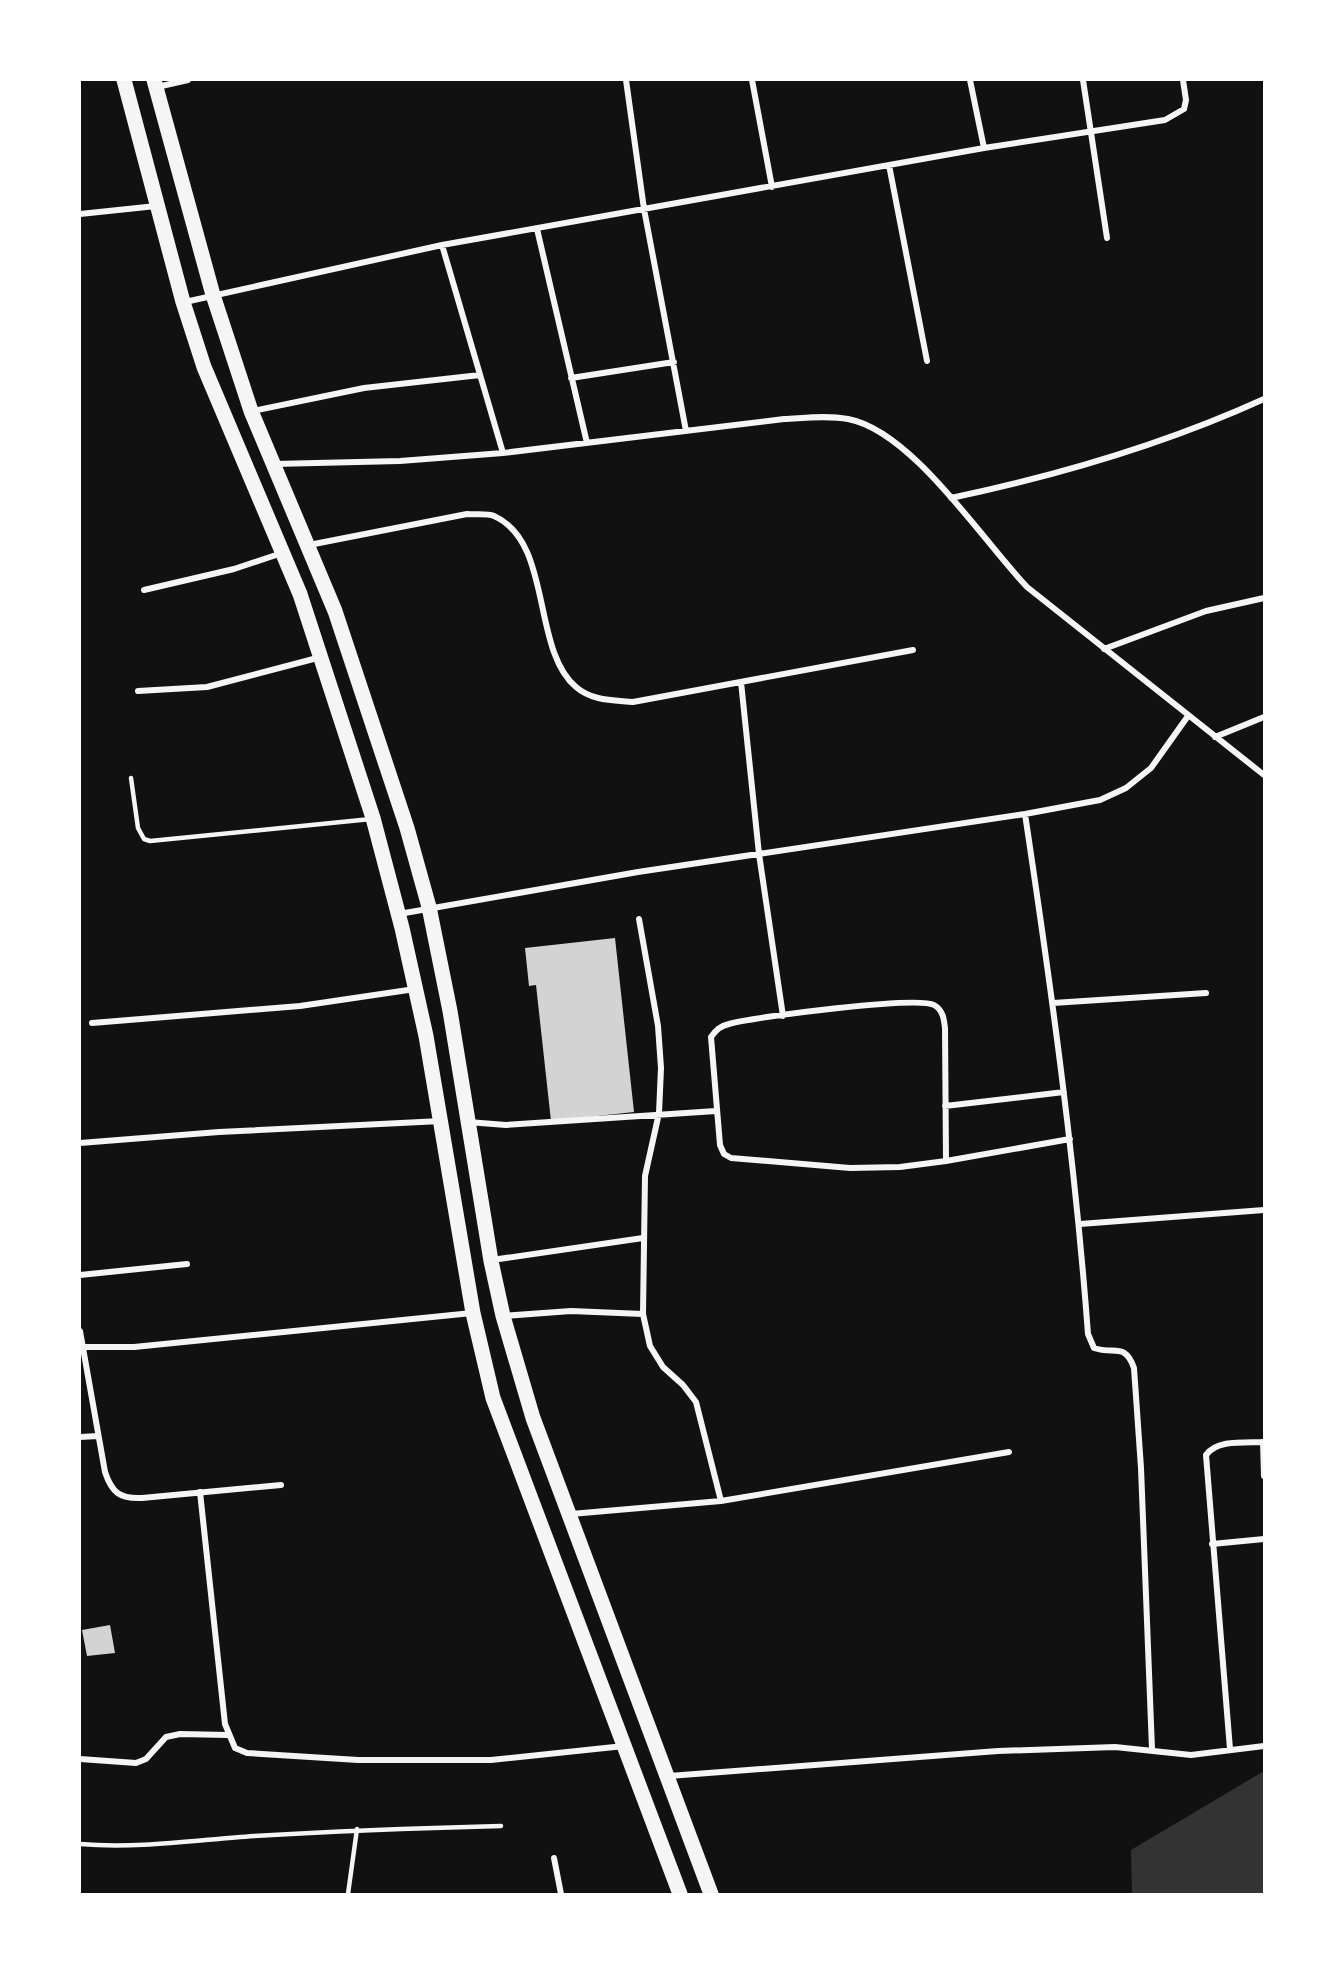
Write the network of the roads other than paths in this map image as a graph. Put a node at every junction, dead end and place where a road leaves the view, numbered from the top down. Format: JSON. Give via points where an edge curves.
{"nodes":[{"id":1,"x":124,"y":80,"type":"edge"},
{"id":2,"x":188,"y":80,"type":"edge"},
{"id":3,"x":626,"y":80,"type":"edge"},
{"id":4,"x":752,"y":80,"type":"edge"},
{"id":5,"x":970,"y":80,"type":"edge"},
{"id":6,"x":1083,"y":80,"type":"edge"},
{"id":7,"x":1183,"y":80,"type":"edge"},
{"id":8,"x":155,"y":84,"type":"edge"},
{"id":9,"x":1090,"y":131,"type":"junction"},
{"id":10,"x":984,"y":148,"type":"junction"},
{"id":11,"x":889,"y":165,"type":"junction"},
{"id":12,"x":772,"y":187,"type":"junction"},
{"id":13,"x":159,"y":206,"type":"junction"},
{"id":14,"x":644,"y":209,"type":"junction"},
{"id":15,"x":80,"y":214,"type":"edge"},
{"id":16,"x":537,"y":229,"type":"junction"},
{"id":17,"x":1107,"y":238,"type":"dead end"},
{"id":18,"x":442,"y":245,"type":"junction"},
{"id":19,"x":213,"y":295,"type":"junction"},
{"id":20,"x":183,"y":302,"type":"junction"},
{"id":21,"x":927,"y":361,"type":"dead end"},
{"id":22,"x":674,"y":362,"type":"junction"},
{"id":23,"x":480,"y":375,"type":"junction"},
{"id":24,"x":572,"y":378,"type":"junction"},
{"id":25,"x":1264,"y":399,"type":"edge"},
{"id":26,"x":251,"y":411,"type":"junction"},
{"id":27,"x":686,"y":431,"type":"junction"},
{"id":28,"x":587,"y":443,"type":"junction"},
{"id":29,"x":503,"y":453,"type":"junction"},
{"id":30,"x":274,"y":464,"type":"junction"},
{"id":31,"x":951,"y":498,"type":"junction"},
{"id":32,"x":309,"y":545,"type":"junction"},
{"id":33,"x":283,"y":552,"type":"junction"},
{"id":34,"x":144,"y":590,"type":"dead end"},
{"id":35,"x":1264,"y":598,"type":"edge"},
{"id":36,"x":1104,"y":649,"type":"junction"},
{"id":37,"x":913,"y":650,"type":"dead end"},
{"id":38,"x":322,"y":657,"type":"junction"},
{"id":39,"x":741,"y":682,"type":"junction"},
{"id":40,"x":138,"y":691,"type":"dead end"},
{"id":41,"x":1188,"y":716,"type":"junction"},
{"id":42,"x":1264,"y":717,"type":"edge"},
{"id":43,"x":1215,"y":737,"type":"junction"},
{"id":44,"x":1264,"y":776,"type":"edge"},
{"id":45,"x":131,"y":778,"type":"dead end"},
{"id":46,"x":1026,"y":814,"type":"junction"},
{"id":47,"x":373,"y":818,"type":"junction"},
{"id":48,"x":759,"y":854,"type":"junction"},
{"id":49,"x":429,"y":907,"type":"junction"},
{"id":50,"x":399,"y":914,"type":"junction"},
{"id":51,"x":639,"y":919,"type":"dead end"},
{"id":52,"x":416,"y":988,"type":"junction"},
{"id":53,"x":1206,"y":993,"type":"dead end"},
{"id":54,"x":1053,"y":1003,"type":"junction"},
{"id":55,"x":783,"y":1016,"type":"junction"},
{"id":56,"x":92,"y":1023,"type":"dead end"},
{"id":57,"x":1064,"y":1092,"type":"junction"},
{"id":58,"x":945,"y":1106,"type":"junction"},
{"id":59,"x":716,"y":1111,"type":"junction"},
{"id":60,"x":659,"y":1113,"type":"junction"},
{"id":61,"x":441,"y":1121,"type":"junction"},
{"id":62,"x":468,"y":1122,"type":"junction"},
{"id":63,"x":1070,"y":1139,"type":"junction"},
{"id":64,"x":80,"y":1143,"type":"edge"},
{"id":65,"x":946,"y":1161,"type":"junction"},
{"id":66,"x":1264,"y":1210,"type":"edge"},
{"id":67,"x":1080,"y":1224,"type":"junction"},
{"id":68,"x":643,"y":1238,"type":"junction"},
{"id":69,"x":491,"y":1261,"type":"junction"},
{"id":70,"x":187,"y":1264,"type":"dead end"},
{"id":71,"x":80,"y":1275,"type":"edge"},
{"id":72,"x":473,"y":1313,"type":"junction"},
{"id":73,"x":643,"y":1314,"type":"junction"},
{"id":74,"x":503,"y":1316,"type":"junction"},
{"id":75,"x":80,"y":1331,"type":"edge"},
{"id":76,"x":81,"y":1347,"type":"edge"},
{"id":77,"x":98,"y":1436,"type":"junction"},
{"id":78,"x":80,"y":1437,"type":"edge"},
{"id":79,"x":1264,"y":1442,"type":"edge"},
{"id":80,"x":1009,"y":1452,"type":"dead end"},
{"id":81,"x":1264,"y":1476,"type":"edge"},
{"id":82,"x":281,"y":1485,"type":"dead end"},
{"id":83,"x":200,"y":1492,"type":"junction"},
{"id":84,"x":721,"y":1502,"type":"junction"},
{"id":85,"x":571,"y":1514,"type":"junction"},
{"id":86,"x":1264,"y":1539,"type":"edge"},
{"id":87,"x":1212,"y":1544,"type":"junction"},
{"id":88,"x":228,"y":1736,"type":"junction"},
{"id":89,"x":624,"y":1746,"type":"junction"},
{"id":90,"x":1264,"y":1746,"type":"edge"},
{"id":91,"x":1152,"y":1749,"type":"junction"},
{"id":92,"x":1230,"y":1749,"type":"junction"},
{"id":93,"x":80,"y":1759,"type":"edge"},
{"id":94,"x":669,"y":1776,"type":"junction"},
{"id":95,"x":501,"y":1826,"type":"dead end"},
{"id":96,"x":357,"y":1829,"type":"junction"},
{"id":97,"x":80,"y":1844,"type":"edge"},
{"id":98,"x":555,"y":1858,"type":"dead end"},
{"id":99,"x":348,"y":1894,"type":"edge"},
{"id":100,"x":561,"y":1894,"type":"edge"},
{"id":101,"x":680,"y":1894,"type":"edge"},
{"id":102,"x":711,"y":1894,"type":"edge"}],
"edges":[{"from":1,"to":13,"type":"main road"},
{"from":2,"to":8,"type":"street"},
{"from":3,"to":14,"type":"street"},
{"from":4,"to":12,"type":"street"},
{"from":5,"to":10,"type":"street"},
{"from":6,"to":9,"type":"street"},
{"from":7,"to":9,"type":"street","via":[[1186,100],[1184,109],[1175,117]]},
{"from":8,"to":19,"type":"main road"},
{"from":9,"to":10,"type":"street"},
{"from":9,"to":17,"type":"street"},
{"from":10,"to":11,"type":"street"},
{"from":11,"to":12,"type":"street"},
{"from":11,"to":21,"type":"street"},
{"from":12,"to":14,"type":"street"},
{"from":13,"to":15,"type":"street"},
{"from":13,"to":20,"type":"main road"},
{"from":14,"to":16,"type":"street"},
{"from":14,"to":22,"type":"street"},
{"from":16,"to":18,"type":"street"},
{"from":16,"to":24,"type":"street"},
{"from":18,"to":19,"type":"street"},
{"from":18,"to":23,"type":"street"},
{"from":19,"to":20,"type":"street"},
{"from":19,"to":26,"type":"main road"},
{"from":20,"to":33,"type":"main road","via":[[215,399]]},
{"from":22,"to":24,"type":"street"},
{"from":22,"to":27,"type":"street"},
{"from":23,"to":26,"type":"street","via":[[364,388]]},
{"from":23,"to":29,"type":"street"},
{"from":24,"to":28,"type":"street"},
{"from":25,"to":31,"type":"street","via":[[1136,451],[1019,484]]},
{"from":26,"to":30,"type":"main road"},
{"from":27,"to":28,"type":"street"},
{"from":27,"to":31,"type":"street","via":[[784,419],[849,419],[875,429],[900,447]]},
{"from":28,"to":29,"type":"street"},
{"from":29,"to":30,"type":"street","via":[[400,461]]},
{"from":30,"to":32,"type":"main road"},
{"from":31,"to":36,"type":"street","via":[[1027,586]]},
{"from":32,"to":39,"type":"street","via":[[467,514],[493,516],[512,528],[526,550],[559,664],[575,687],[597,699],[633,702]]},
{"from":32,"to":49,"type":"main road","via":[[360,682]]},
{"from":33,"to":34,"type":"street","via":[[234,569]]},
{"from":33,"to":38,"type":"main road"},
{"from":35,"to":36,"type":"street","via":[[1206,611]]},
{"from":36,"to":41,"type":"street"},
{"from":37,"to":39,"type":"street"},
{"from":38,"to":40,"type":"street","via":[[207,687]]},
{"from":38,"to":47,"type":"main road"},
{"from":39,"to":48,"type":"street"},
{"from":41,"to":43,"type":"street"},
{"from":41,"to":46,"type":"street","via":[[1151,768],[1126,788],[1100,800]]},
{"from":42,"to":43,"type":"street"},
{"from":43,"to":44,"type":"street"},
{"from":45,"to":47,"type":"lane","via":[[138,828],[144,839],[150,841]]},
{"from":46,"to":48,"type":"street"},
{"from":46,"to":54,"type":"street"},
{"from":47,"to":50,"type":"main road"},
{"from":48,"to":49,"type":"street"},
{"from":48,"to":55,"type":"street"},
{"from":49,"to":50,"type":"street"},
{"from":49,"to":62,"type":"main road"},
{"from":50,"to":52,"type":"main road"},
{"from":51,"to":60,"type":"street","via":[[658,1026]]},
{"from":52,"to":56,"type":"street","via":[[259,1010]]},
{"from":52,"to":61,"type":"main road"},
{"from":53,"to":54,"type":"street"},
{"from":54,"to":57,"type":"street"},
{"from":55,"to":58,"type":"street","via":[[902,1002],[935,1005],[943,1014],[945,1028]]},
{"from":55,"to":59,"type":"street","via":[[716,1029],[711,1037]]},
{"from":57,"to":58,"type":"street"},
{"from":57,"to":63,"type":"street"},
{"from":58,"to":65,"type":"street"},
{"from":59,"to":60,"type":"street"},
{"from":59,"to":65,"type":"street","via":[[720,1145],[731,1158],[850,1168]]},
{"from":60,"to":62,"type":"street","via":[[506,1125]]},
{"from":60,"to":68,"type":"street","via":[[645,1176]]},
{"from":61,"to":64,"type":"street","via":[[243,1130]]},
{"from":61,"to":72,"type":"main road"},
{"from":62,"to":69,"type":"main road"},
{"from":63,"to":65,"type":"street"},
{"from":63,"to":67,"type":"street"},
{"from":66,"to":67,"type":"street"},
{"from":67,"to":91,"type":"street","via":[[1089,1342],[1100,1350],[1124,1352],[1134,1368]]},
{"from":68,"to":69,"type":"street"},
{"from":68,"to":73,"type":"street"},
{"from":69,"to":74,"type":"main road"},
{"from":70,"to":71,"type":"street"},
{"from":72,"to":76,"type":"street","via":[[134,1347]]},
{"from":72,"to":89,"type":"main road","via":[[493,1398]]},
{"from":73,"to":74,"type":"street","via":[[571,1311]]},
{"from":73,"to":84,"type":"street","via":[[650,1346],[663,1367],[696,1402]]},
{"from":74,"to":85,"type":"main road","via":[[534,1418]]},
{"from":75,"to":76,"type":"street"},
{"from":76,"to":77,"type":"street"},
{"from":77,"to":78,"type":"street"},
{"from":77,"to":83,"type":"street","via":[[107,1479],[117,1495],[127,1498]]},
{"from":79,"to":81,"type":"street"},
{"from":79,"to":87,"type":"street","via":[[1222,1444],[1206,1455]]},
{"from":80,"to":84,"type":"street"},
{"from":82,"to":83,"type":"street"},
{"from":83,"to":88,"type":"street"},
{"from":84,"to":85,"type":"street"},
{"from":85,"to":94,"type":"main road"},
{"from":86,"to":87,"type":"street"},
{"from":87,"to":92,"type":"street"},
{"from":88,"to":89,"type":"street","via":[[235,1748],[247,1753],[358,1760],[491,1760]]},
{"from":88,"to":93,"type":"street","via":[[166,1737],[146,1760],[136,1763]]},
{"from":89,"to":101,"type":"main road"},
{"from":90,"to":92,"type":"street"},
{"from":91,"to":92,"type":"street","via":[[1191,1755]]},
{"from":91,"to":94,"type":"street","via":[[998,1751]]},
{"from":94,"to":102,"type":"main road"},
{"from":95,"to":96,"type":"lane"},
{"from":96,"to":97,"type":"lane","via":[[167,1843]]},
{"from":96,"to":99,"type":"lane"},
{"from":98,"to":100,"type":"street"}]}
